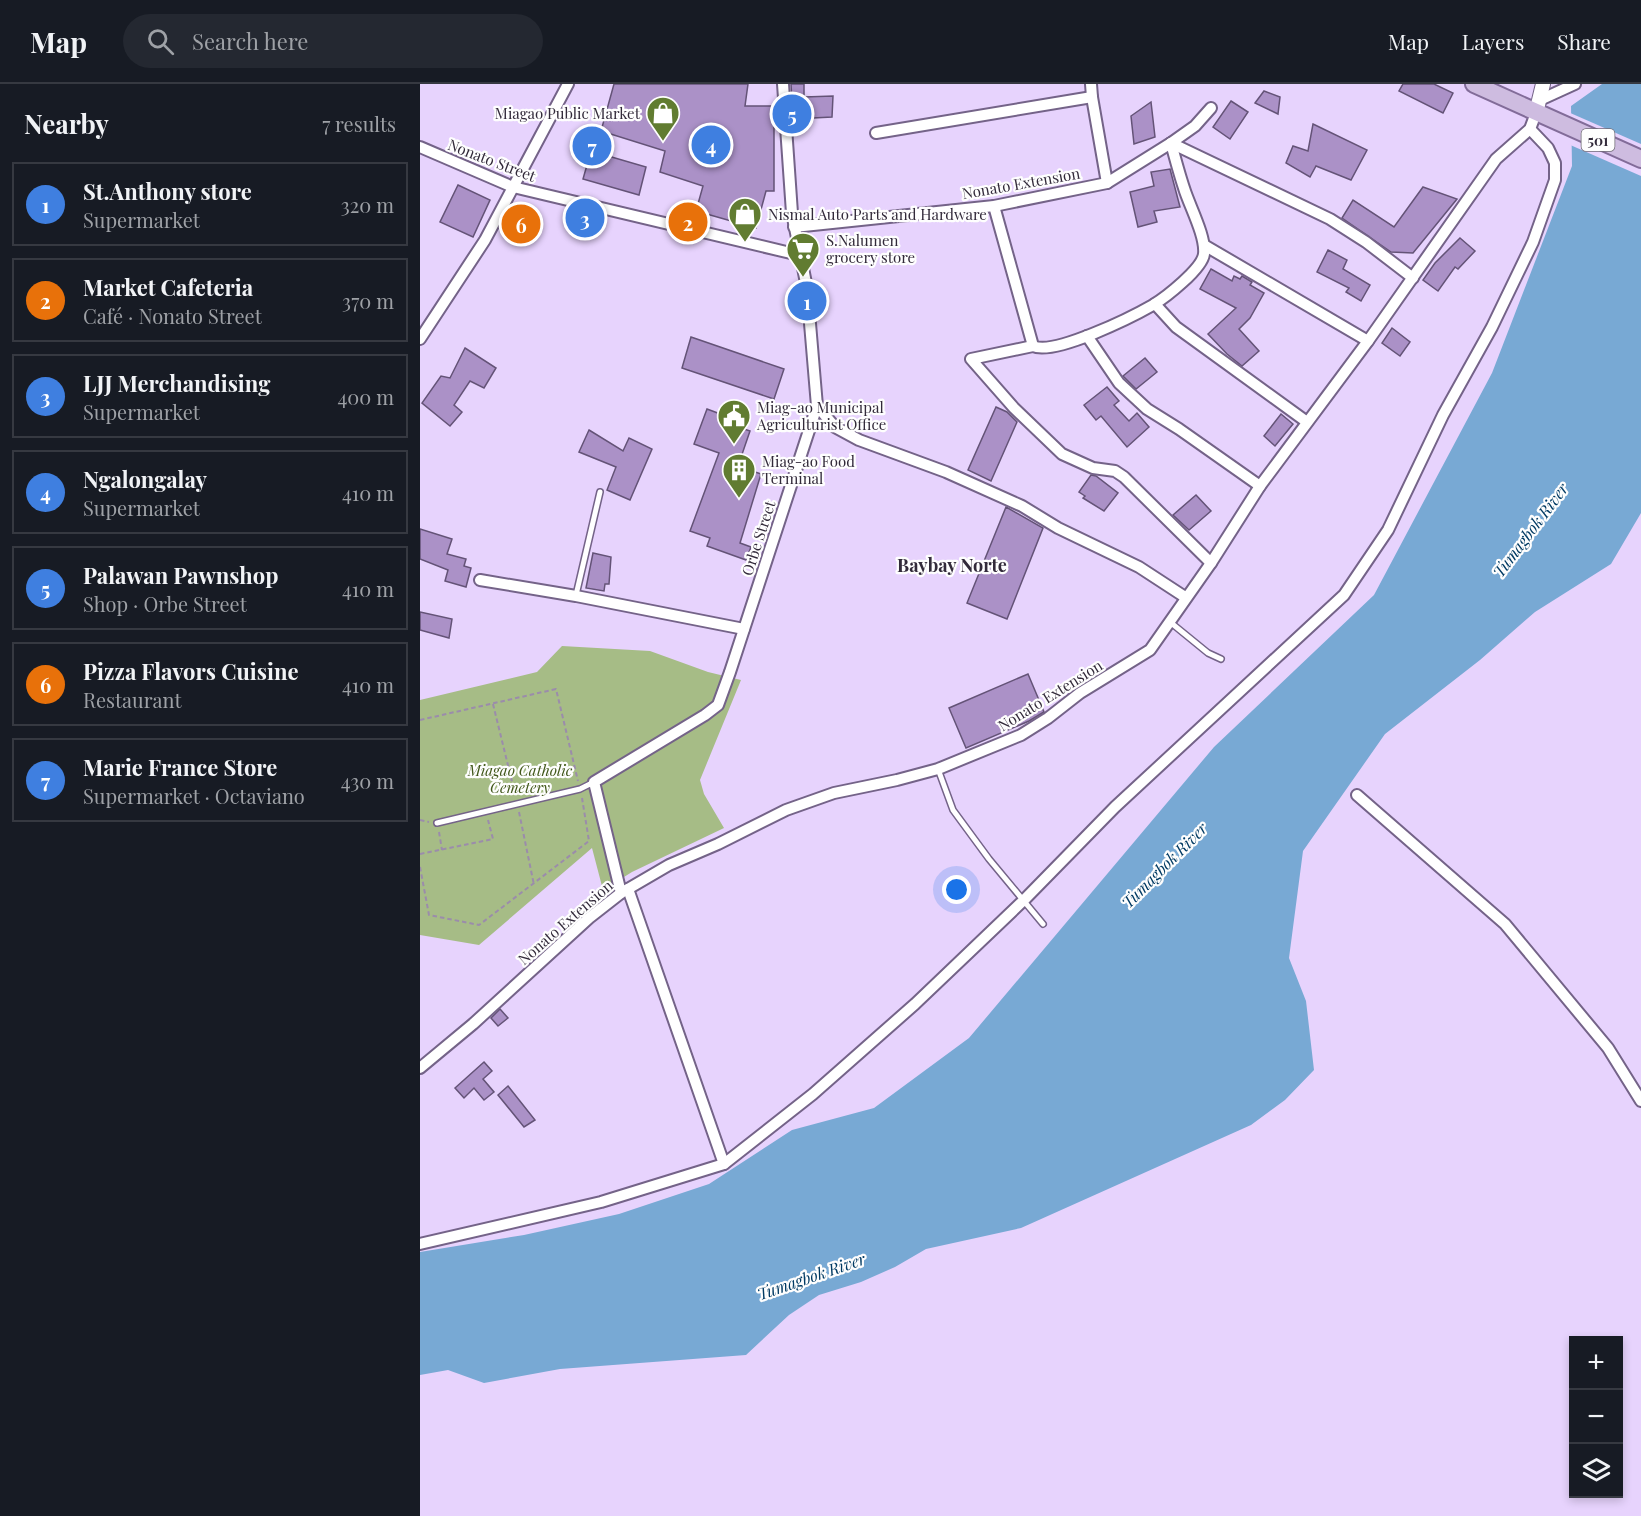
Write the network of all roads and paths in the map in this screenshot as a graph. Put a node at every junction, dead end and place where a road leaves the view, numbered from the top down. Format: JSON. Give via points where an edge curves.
{"nodes":[{"id":1,"x":568,"y":84,"type":"edge"},
{"id":2,"x":783,"y":84,"type":"edge"},
{"id":3,"x":1091,"y":84,"type":"edge"},
{"id":4,"x":1474,"y":84,"type":"edge"},
{"id":5,"x":1543,"y":84,"type":"edge"},
{"id":6,"x":1575,"y":84,"type":"edge"},
{"id":7,"x":1092,"y":97,"type":"junction"},
{"id":8,"x":1538,"y":106,"type":"junction"},
{"id":9,"x":1211,"y":108,"type":"dead end"},
{"id":10,"x":1530,"y":129,"type":"junction"},
{"id":11,"x":876,"y":133,"type":"dead end"},
{"id":12,"x":1171,"y":143,"type":"junction"},
{"id":13,"x":420,"y":147,"type":"edge"},
{"id":14,"x":1641,"y":159,"type":"edge"},
{"id":15,"x":1107,"y":183,"type":"junction"},
{"id":16,"x":513,"y":187,"type":"junction"},
{"id":17,"x":994,"y":206,"type":"junction"},
{"id":18,"x":794,"y":227,"type":"junction"},
{"id":19,"x":1204,"y":245,"type":"junction"},
{"id":20,"x":800,"y":259,"type":"junction"},
{"id":21,"x":1413,"y":278,"type":"junction"},
{"id":22,"x":1155,"y":304,"type":"junction"},
{"id":23,"x":1087,"y":336,"type":"junction"},
{"id":24,"x":420,"y":339,"type":"edge"},
{"id":25,"x":1368,"y":341,"type":"junction"},
{"id":26,"x":1033,"y":346,"type":"junction"},
{"id":27,"x":817,"y":406,"type":"junction"},
{"id":28,"x":1306,"y":422,"type":"junction"},
{"id":29,"x":1260,"y":486,"type":"junction"},
{"id":30,"x":600,"y":492,"type":"dead end"},
{"id":31,"x":1211,"y":563,"type":"junction"},
{"id":32,"x":480,"y":580,"type":"dead end"},
{"id":33,"x":576,"y":596,"type":"junction"},
{"id":34,"x":1185,"y":597,"type":"junction"},
{"id":35,"x":1170,"y":622,"type":"junction"},
{"id":36,"x":744,"y":629,"type":"junction"},
{"id":37,"x":1221,"y":659,"type":"dead end"},
{"id":38,"x":420,"y":720,"type":"edge"},
{"id":39,"x":938,"y":769,"type":"junction"},
{"id":40,"x":594,"y":782,"type":"junction"},
{"id":41,"x":580,"y":789,"type":"junction"},
{"id":42,"x":1357,"y":795,"type":"dead end"},
{"id":43,"x":486,"y":812,"type":"junction"},
{"id":44,"x":437,"y":823,"type":"joint"},
{"id":45,"x":442,"y":850,"type":"junction"},
{"id":46,"x":420,"y":855,"type":"edge"},
{"id":47,"x":420,"y":867,"type":"edge"},
{"id":48,"x":624,"y":891,"type":"junction"},
{"id":49,"x":1024,"y":900,"type":"junction"},
{"id":50,"x":1043,"y":924,"type":"dead end"},
{"id":51,"x":420,"y":1068,"type":"edge"},
{"id":52,"x":1641,"y":1101,"type":"edge"},
{"id":53,"x":724,"y":1164,"type":"junction"},
{"id":54,"x":420,"y":1244,"type":"edge"}],
"edges":[{"from":1,"to":16,"type":"street"},
{"from":2,"to":18,"type":"street","name":"Orbe Street"},
{"from":3,"to":7,"type":"street"},
{"from":4,"to":8,"type":"main road","number":"501"},
{"from":5,"to":8,"type":"street"},
{"from":6,"to":8,"type":"street"},
{"from":7,"to":11,"type":"street"},
{"from":7,"to":15,"type":"street"},
{"from":8,"to":10,"type":"street","name":"Nonato Extension"},
{"from":8,"to":14,"type":"main road","number":"501","via":[[1555,122]]},
{"from":9,"to":12,"type":"street","name":"Nonato Extension","via":[[1195,126]]},
{"from":10,"to":21,"type":"street","name":"Nonato Extension","via":[[1496,159]]},
{"from":10,"to":49,"type":"street","via":[[1548,148],[1555,163],[1555,180],[1533,242],[1388,530],[1344,595],[1114,807]]},
{"from":12,"to":15,"type":"street","name":"Nonato Extension"},
{"from":12,"to":19,"type":"street"},
{"from":12,"to":21,"type":"street","via":[[1330,219]]},
{"from":13,"to":16,"type":"street","name":"Nonato Street"},
{"from":15,"to":17,"type":"street","name":"Nonato Extension"},
{"from":16,"to":20,"type":"street","name":"Nonato Street"},
{"from":16,"to":24,"type":"street","via":[[485,240]]},
{"from":17,"to":18,"type":"street","name":"Nonato Extension"},
{"from":17,"to":26,"type":"street"},
{"from":18,"to":20,"type":"street","name":"Orbe Street"},
{"from":19,"to":22,"type":"street","via":[[1197,268]]},
{"from":19,"to":25,"type":"street"},
{"from":20,"to":27,"type":"street","name":"Orbe Street","via":[[807,288]]},
{"from":21,"to":25,"type":"street","name":"Nonato Extension"},
{"from":22,"to":23,"type":"street"},
{"from":22,"to":28,"type":"street","via":[[1176,327]]},
{"from":23,"to":26,"type":"street","via":[[1040,349]]},
{"from":23,"to":29,"type":"street","via":[[1119,383],[1147,410]]},
{"from":25,"to":28,"type":"street","name":"Nonato Extension"},
{"from":26,"to":31,"type":"street","via":[[971,359],[1062,454],[1124,477]]},
{"from":27,"to":34,"type":"street","via":[[835,427],[859,440],[937,468],[1022,506],[1139,567]]},
{"from":27,"to":36,"type":"street","name":"Orbe Street"},
{"from":28,"to":29,"type":"street","name":"Nonato Extension"},
{"from":29,"to":31,"type":"street","name":"Nonato Extension"},
{"from":30,"to":33,"type":"lane"},
{"from":31,"to":34,"type":"street","name":"Nonato Extension"},
{"from":32,"to":33,"type":"street"},
{"from":33,"to":36,"type":"street"},
{"from":34,"to":35,"type":"street","name":"Nonato Extension"},
{"from":35,"to":37,"type":"lane"},
{"from":35,"to":39,"type":"street","name":"Nonato Extension","via":[[1150,650],[1080,693],[1048,718],[1021,735]]},
{"from":36,"to":40,"type":"street","name":"Orbe Street","via":[[718,705]]},
{"from":38,"to":41,"type":"path","via":[[556,688]]},
{"from":39,"to":48,"type":"street","name":"Nonato Extension","via":[[834,793],[786,810],[669,865]]},
{"from":39,"to":49,"type":"lane","via":[[953,810]]},
{"from":40,"to":41,"type":"lane"},
{"from":40,"to":48,"type":"street"},
{"from":41,"to":43,"type":"lane"},
{"from":41,"to":47,"type":"path","via":[[589,841],[479,925],[429,915]]},
{"from":42,"to":52,"type":"street","via":[[1505,924],[1608,1048]]},
{"from":43,"to":44,"type":"lane"},
{"from":43,"to":45,"type":"path","via":[[493,839]]},
{"from":44,"to":45,"type":"path"},
{"from":45,"to":46,"type":"path"},
{"from":48,"to":51,"type":"street","name":"Nonato Extension"},
{"from":48,"to":53,"type":"street"},
{"from":49,"to":50,"type":"lane"},
{"from":49,"to":53,"type":"street","via":[[839,1072]]},
{"from":53,"to":54,"type":"street","via":[[601,1202]]}]}
